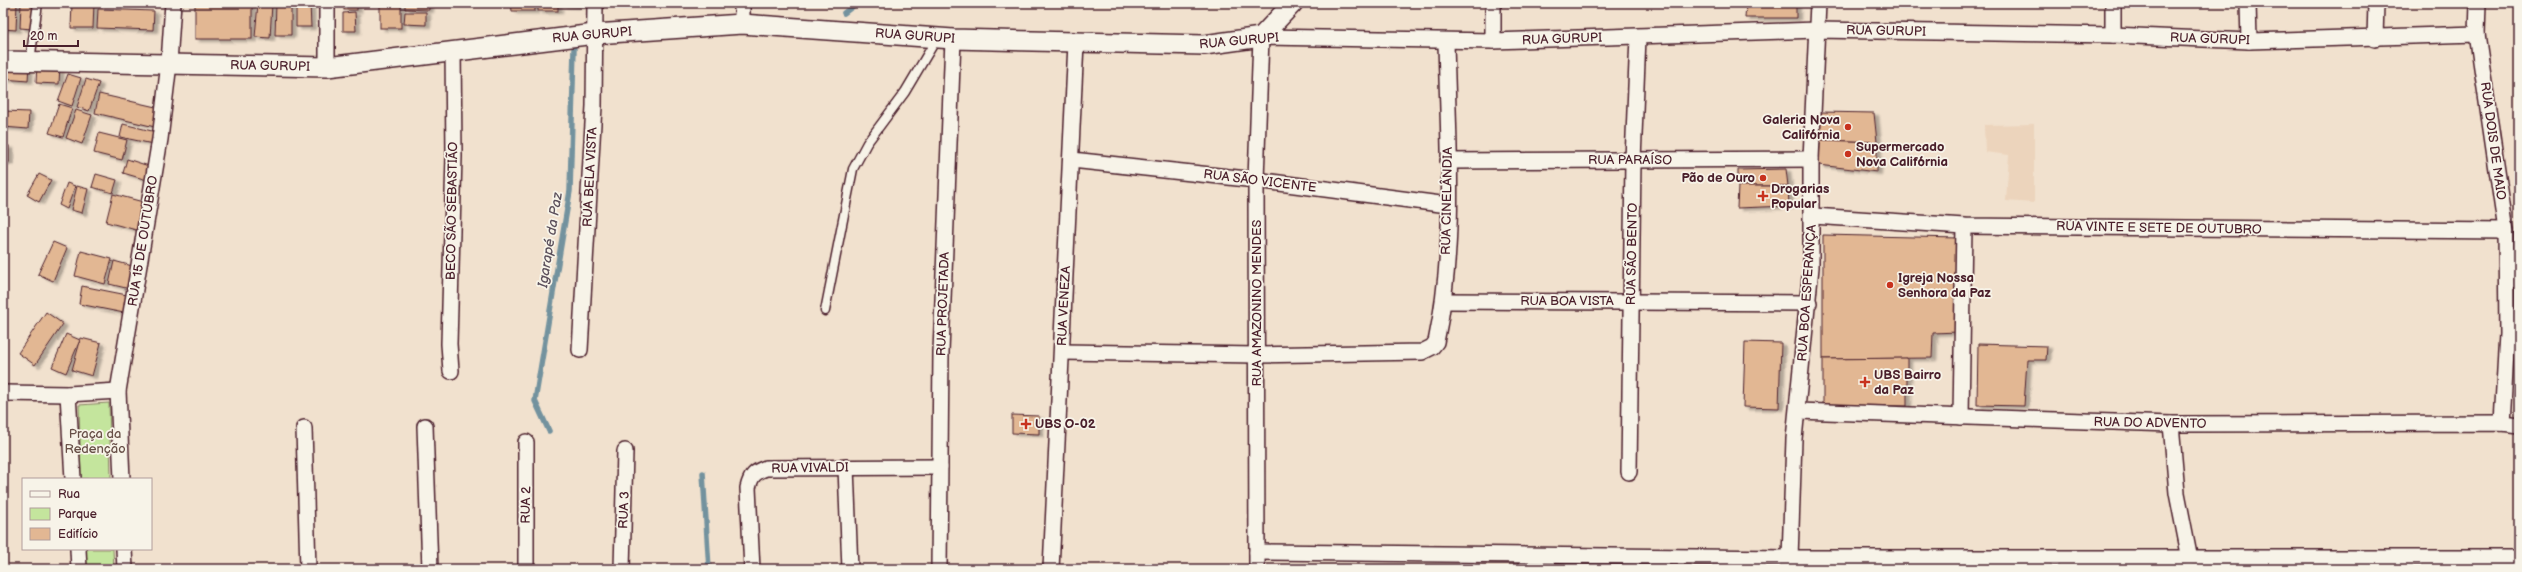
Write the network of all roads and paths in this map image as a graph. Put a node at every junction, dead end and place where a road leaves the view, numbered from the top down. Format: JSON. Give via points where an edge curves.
{"nodes":[{"id":1,"x":38,"y":3,"type":"edge"},
{"id":2,"x":173,"y":3,"type":"edge"},
{"id":3,"x":327,"y":3,"type":"edge"},
{"id":4,"x":595,"y":3,"type":"edge"},
{"id":5,"x":742,"y":3,"type":"edge"},
{"id":6,"x":1293,"y":3,"type":"edge"},
{"id":7,"x":1493,"y":3,"type":"edge"},
{"id":8,"x":1818,"y":3,"type":"edge"},
{"id":9,"x":2113,"y":3,"type":"edge"},
{"id":10,"x":2248,"y":3,"type":"edge"},
{"id":11,"x":2376,"y":3,"type":"edge"},
{"id":12,"x":2478,"y":3,"type":"edge"},
{"id":13,"x":742,"y":24,"type":"junction"},
{"id":14,"x":1817,"y":30,"type":"junction"},
{"id":15,"x":595,"y":34,"type":"junction"},
{"id":16,"x":2477,"y":34,"type":"junction"},
{"id":17,"x":2113,"y":35,"type":"junction"},
{"id":18,"x":1261,"y":37,"type":"junction"},
{"id":19,"x":1638,"y":37,"type":"junction"},
{"id":20,"x":945,"y":38,"type":"junction"},
{"id":21,"x":2375,"y":38,"type":"junction"},
{"id":22,"x":1446,"y":41,"type":"junction"},
{"id":23,"x":1493,"y":41,"type":"junction"},
{"id":24,"x":2249,"y":41,"type":"junction"},
{"id":25,"x":1076,"y":43,"type":"junction"},
{"id":26,"x":453,"y":50,"type":"junction"},
{"id":27,"x":3,"y":60,"type":"edge"},
{"id":28,"x":30,"y":61,"type":"junction"},
{"id":29,"x":169,"y":63,"type":"junction"},
{"id":30,"x":327,"y":67,"type":"junction"},
{"id":31,"x":1811,"y":159,"type":"junction"},
{"id":32,"x":1072,"y":160,"type":"junction"},
{"id":33,"x":1633,"y":160,"type":"junction"},
{"id":34,"x":1448,"y":161,"type":"junction"},
{"id":35,"x":1256,"y":180,"type":"junction"},
{"id":36,"x":1448,"y":205,"type":"junction"},
{"id":37,"x":1813,"y":216,"type":"junction"},
{"id":38,"x":1964,"y":226,"type":"junction"},
{"id":39,"x":2506,"y":231,"type":"junction"},
{"id":40,"x":1444,"y":301,"type":"junction"},
{"id":41,"x":1631,"y":301,"type":"junction"},
{"id":42,"x":1809,"y":303,"type":"junction"},
{"id":43,"x":825,"y":312,"type":"dead end"},
{"id":44,"x":580,"y":350,"type":"dead end"},
{"id":45,"x":1062,"y":352,"type":"junction"},
{"id":46,"x":1257,"y":355,"type":"junction"},
{"id":47,"x":451,"y":371,"type":"dead end"},
{"id":48,"x":118,"y":391,"type":"junction"},
{"id":49,"x":3,"y":393,"type":"edge"},
{"id":50,"x":68,"y":394,"type":"junction"},
{"id":51,"x":1798,"y":411,"type":"junction"},
{"id":52,"x":1961,"y":417,"type":"junction"},
{"id":53,"x":2502,"y":423,"type":"junction"},
{"id":54,"x":2171,"y":424,"type":"junction"},
{"id":55,"x":2519,"y":425,"type":"edge"},
{"id":56,"x":425,"y":426,"type":"dead end"},
{"id":57,"x":304,"y":428,"type":"dead end"},
{"id":58,"x":526,"y":442,"type":"dead end"},
{"id":59,"x":625,"y":451,"type":"dead end"},
{"id":60,"x":846,"y":467,"type":"junction"},
{"id":61,"x":940,"y":467,"type":"junction"},
{"id":62,"x":1629,"y":472,"type":"dead end"},
{"id":63,"x":74,"y":478,"type":"edge"},
{"id":64,"x":122,"y":478,"type":"edge"},
{"id":65,"x":78,"y":550,"type":"edge"},
{"id":66,"x":124,"y":550,"type":"edge"},
{"id":67,"x":1257,"y":552,"type":"junction"},
{"id":68,"x":1790,"y":558,"type":"junction"},
{"id":69,"x":2519,"y":558,"type":"edge"},
{"id":70,"x":2190,"y":559,"type":"junction"},
{"id":71,"x":2236,"y":564,"type":"edge"},
{"id":72,"x":79,"y":569,"type":"edge"},
{"id":73,"x":125,"y":569,"type":"edge"},
{"id":74,"x":308,"y":569,"type":"edge"},
{"id":75,"x":430,"y":569,"type":"edge"},
{"id":76,"x":526,"y":569,"type":"edge"},
{"id":77,"x":622,"y":569,"type":"edge"},
{"id":78,"x":752,"y":569,"type":"edge"},
{"id":79,"x":850,"y":569,"type":"edge"},
{"id":80,"x":939,"y":569,"type":"edge"},
{"id":81,"x":1051,"y":569,"type":"edge"},
{"id":82,"x":1257,"y":569,"type":"edge"}],
"edges":[{"from":1,"to":28,"type":"lane"},
{"from":2,"to":29,"type":"street","name":"RUA 15 DE OUTUBRO"},
{"from":3,"to":30,"type":"street"},
{"from":4,"to":15,"type":"street","name":"RUA BELA VISTA"},
{"from":5,"to":13,"type":"street"},
{"from":6,"to":18,"type":"street"},
{"from":7,"to":23,"type":"street"},
{"from":8,"to":14,"type":"street","name":"RUA BOA ESPERANÇA"},
{"from":9,"to":17,"type":"street"},
{"from":10,"to":24,"type":"street"},
{"from":11,"to":21,"type":"street"},
{"from":12,"to":16,"type":"street","name":"RUA DOIS DE MAIO"},
{"from":13,"to":15,"type":"street","name":"RUA GURUPI"},
{"from":13,"to":20,"type":"street","name":"RUA GURUPI"},
{"from":14,"to":17,"type":"street","name":"RUA GURUPI"},
{"from":14,"to":19,"type":"street","name":"RUA GURUPI"},
{"from":14,"to":31,"type":"street","name":"RUA BOA ESPERANÇA"},
{"from":15,"to":26,"type":"street","name":"RUA GURUPI"},
{"from":15,"to":44,"type":"street","name":"RUA BELA VISTA","via":[[594,106]]},
{"from":16,"to":21,"type":"street","name":"RUA GURUPI"},
{"from":16,"to":39,"type":"street","name":"RUA DOIS DE MAIO"},
{"from":17,"to":24,"type":"street","name":"RUA GURUPI"},
{"from":18,"to":22,"type":"street","name":"RUA GURUPI"},
{"from":18,"to":25,"type":"street","name":"RUA GURUPI","via":[[1204,45]]},
{"from":18,"to":35,"type":"street","name":"RUA AMAZONINO MENDES"},
{"from":19,"to":23,"type":"street","name":"RUA GURUPI"},
{"from":19,"to":33,"type":"street","name":"RUA SÃO BENTO"},
{"from":20,"to":25,"type":"street","name":"RUA GURUPI"},
{"from":20,"to":43,"type":"lane","via":[[867,143],[853,169]]},
{"from":20,"to":61,"type":"street","name":"RUA PROJETADA"},
{"from":21,"to":24,"type":"street","name":"RUA GURUPI"},
{"from":22,"to":23,"type":"street","name":"RUA GURUPI"},
{"from":22,"to":34,"type":"street","name":"RUA CINELÂNDIA"},
{"from":25,"to":32,"type":"street","name":"RUA VENEZA"},
{"from":26,"to":30,"type":"street","name":"RUA GURUPI"},
{"from":26,"to":47,"type":"street","name":"BECO SÃO SEBASTIÃO","via":[[454,156],[449,344]]},
{"from":27,"to":28,"type":"street","name":"RUA GURUPI"},
{"from":28,"to":29,"type":"street","name":"RUA GURUPI"},
{"from":29,"to":30,"type":"street","name":"RUA GURUPI"},
{"from":29,"to":48,"type":"street","name":"RUA 15 DE OUTUBRO","via":[[160,139]]},
{"from":31,"to":33,"type":"street","name":"RUA PARAÍSO"},
{"from":31,"to":37,"type":"street","name":"RUA BOA ESPERANÇA"},
{"from":32,"to":35,"type":"street","name":"RUA SÃO VICENTE"},
{"from":32,"to":45,"type":"street","name":"RUA VENEZA"},
{"from":33,"to":34,"type":"street","name":"RUA PARAÍSO"},
{"from":33,"to":41,"type":"street","name":"RUA SÃO BENTO"},
{"from":34,"to":36,"type":"street","name":"RUA CINELÂNDIA"},
{"from":35,"to":36,"type":"street","name":"RUA SÃO VICENTE"},
{"from":35,"to":46,"type":"street","name":"RUA AMAZONINO MENDES"},
{"from":36,"to":40,"type":"street","name":"RUA CINELÂNDIA"},
{"from":37,"to":38,"type":"street","name":"RUA VINTE E SETE DE OUTUBRO"},
{"from":37,"to":42,"type":"street","name":"RUA BOA ESPERANÇA"},
{"from":38,"to":39,"type":"street","name":"RUA VINTE E SETE DE OUTUBRO"},
{"from":38,"to":52,"type":"street"},
{"from":39,"to":53,"type":"street","name":"RUA DOIS DE MAIO","via":[[2507,334]]},
{"from":40,"to":41,"type":"street","name":"RUA BOA VISTA"},
{"from":40,"to":46,"type":"street","name":"RUA CINELÂNDIA","via":[[1436,342],[1422,352]]},
{"from":41,"to":42,"type":"street","name":"RUA BOA VISTA"},
{"from":41,"to":62,"type":"street","name":"RUA SÃO BENTO"},
{"from":42,"to":51,"type":"street","name":"RUA BOA ESPERANÇA"},
{"from":45,"to":46,"type":"street"},
{"from":45,"to":81,"type":"street","name":"RUA VENEZA","via":[[1056,428]]},
{"from":46,"to":67,"type":"street","name":"RUA AMAZONINO MENDES"},
{"from":48,"to":50,"type":"street"},
{"from":48,"to":64,"type":"street","name":"RUA 15 DE OUTUBRO"},
{"from":49,"to":50,"type":"street"},
{"from":50,"to":63,"type":"street"},
{"from":51,"to":52,"type":"street","name":"RUA DO ADVENTO"},
{"from":51,"to":68,"type":"street","name":"RUA BOA ESPERANÇA","via":[[1794,439]]},
{"from":52,"to":54,"type":"street","name":"RUA DO ADVENTO"},
{"from":53,"to":54,"type":"street","name":"RUA DO ADVENTO"},
{"from":53,"to":55,"type":"street","name":"RUA DO ADVENTO"},
{"from":54,"to":70,"type":"street","via":[[2177,493]]},
{"from":56,"to":75,"type":"street"},
{"from":57,"to":74,"type":"street"},
{"from":58,"to":76,"type":"street","name":"RUA 2"},
{"from":59,"to":77,"type":"street","name":"RUA 3"},
{"from":60,"to":61,"type":"street","name":"RUA VIVALDI"},
{"from":60,"to":78,"type":"street","name":"RUA VIVALDI","via":[[766,468],[755,472],[750,478],[748,488]]},
{"from":60,"to":79,"type":"street"},
{"from":61,"to":80,"type":"street","name":"RUA PROJETADA"},
{"from":65,"to":72,"type":"street"},
{"from":66,"to":73,"type":"street"},
{"from":67,"to":68,"type":"street"},
{"from":67,"to":82,"type":"street","name":"RUA AMAZONINO MENDES"},
{"from":68,"to":70,"type":"street"},
{"from":69,"to":71,"type":"street"},
{"from":70,"to":71,"type":"street"}]}
